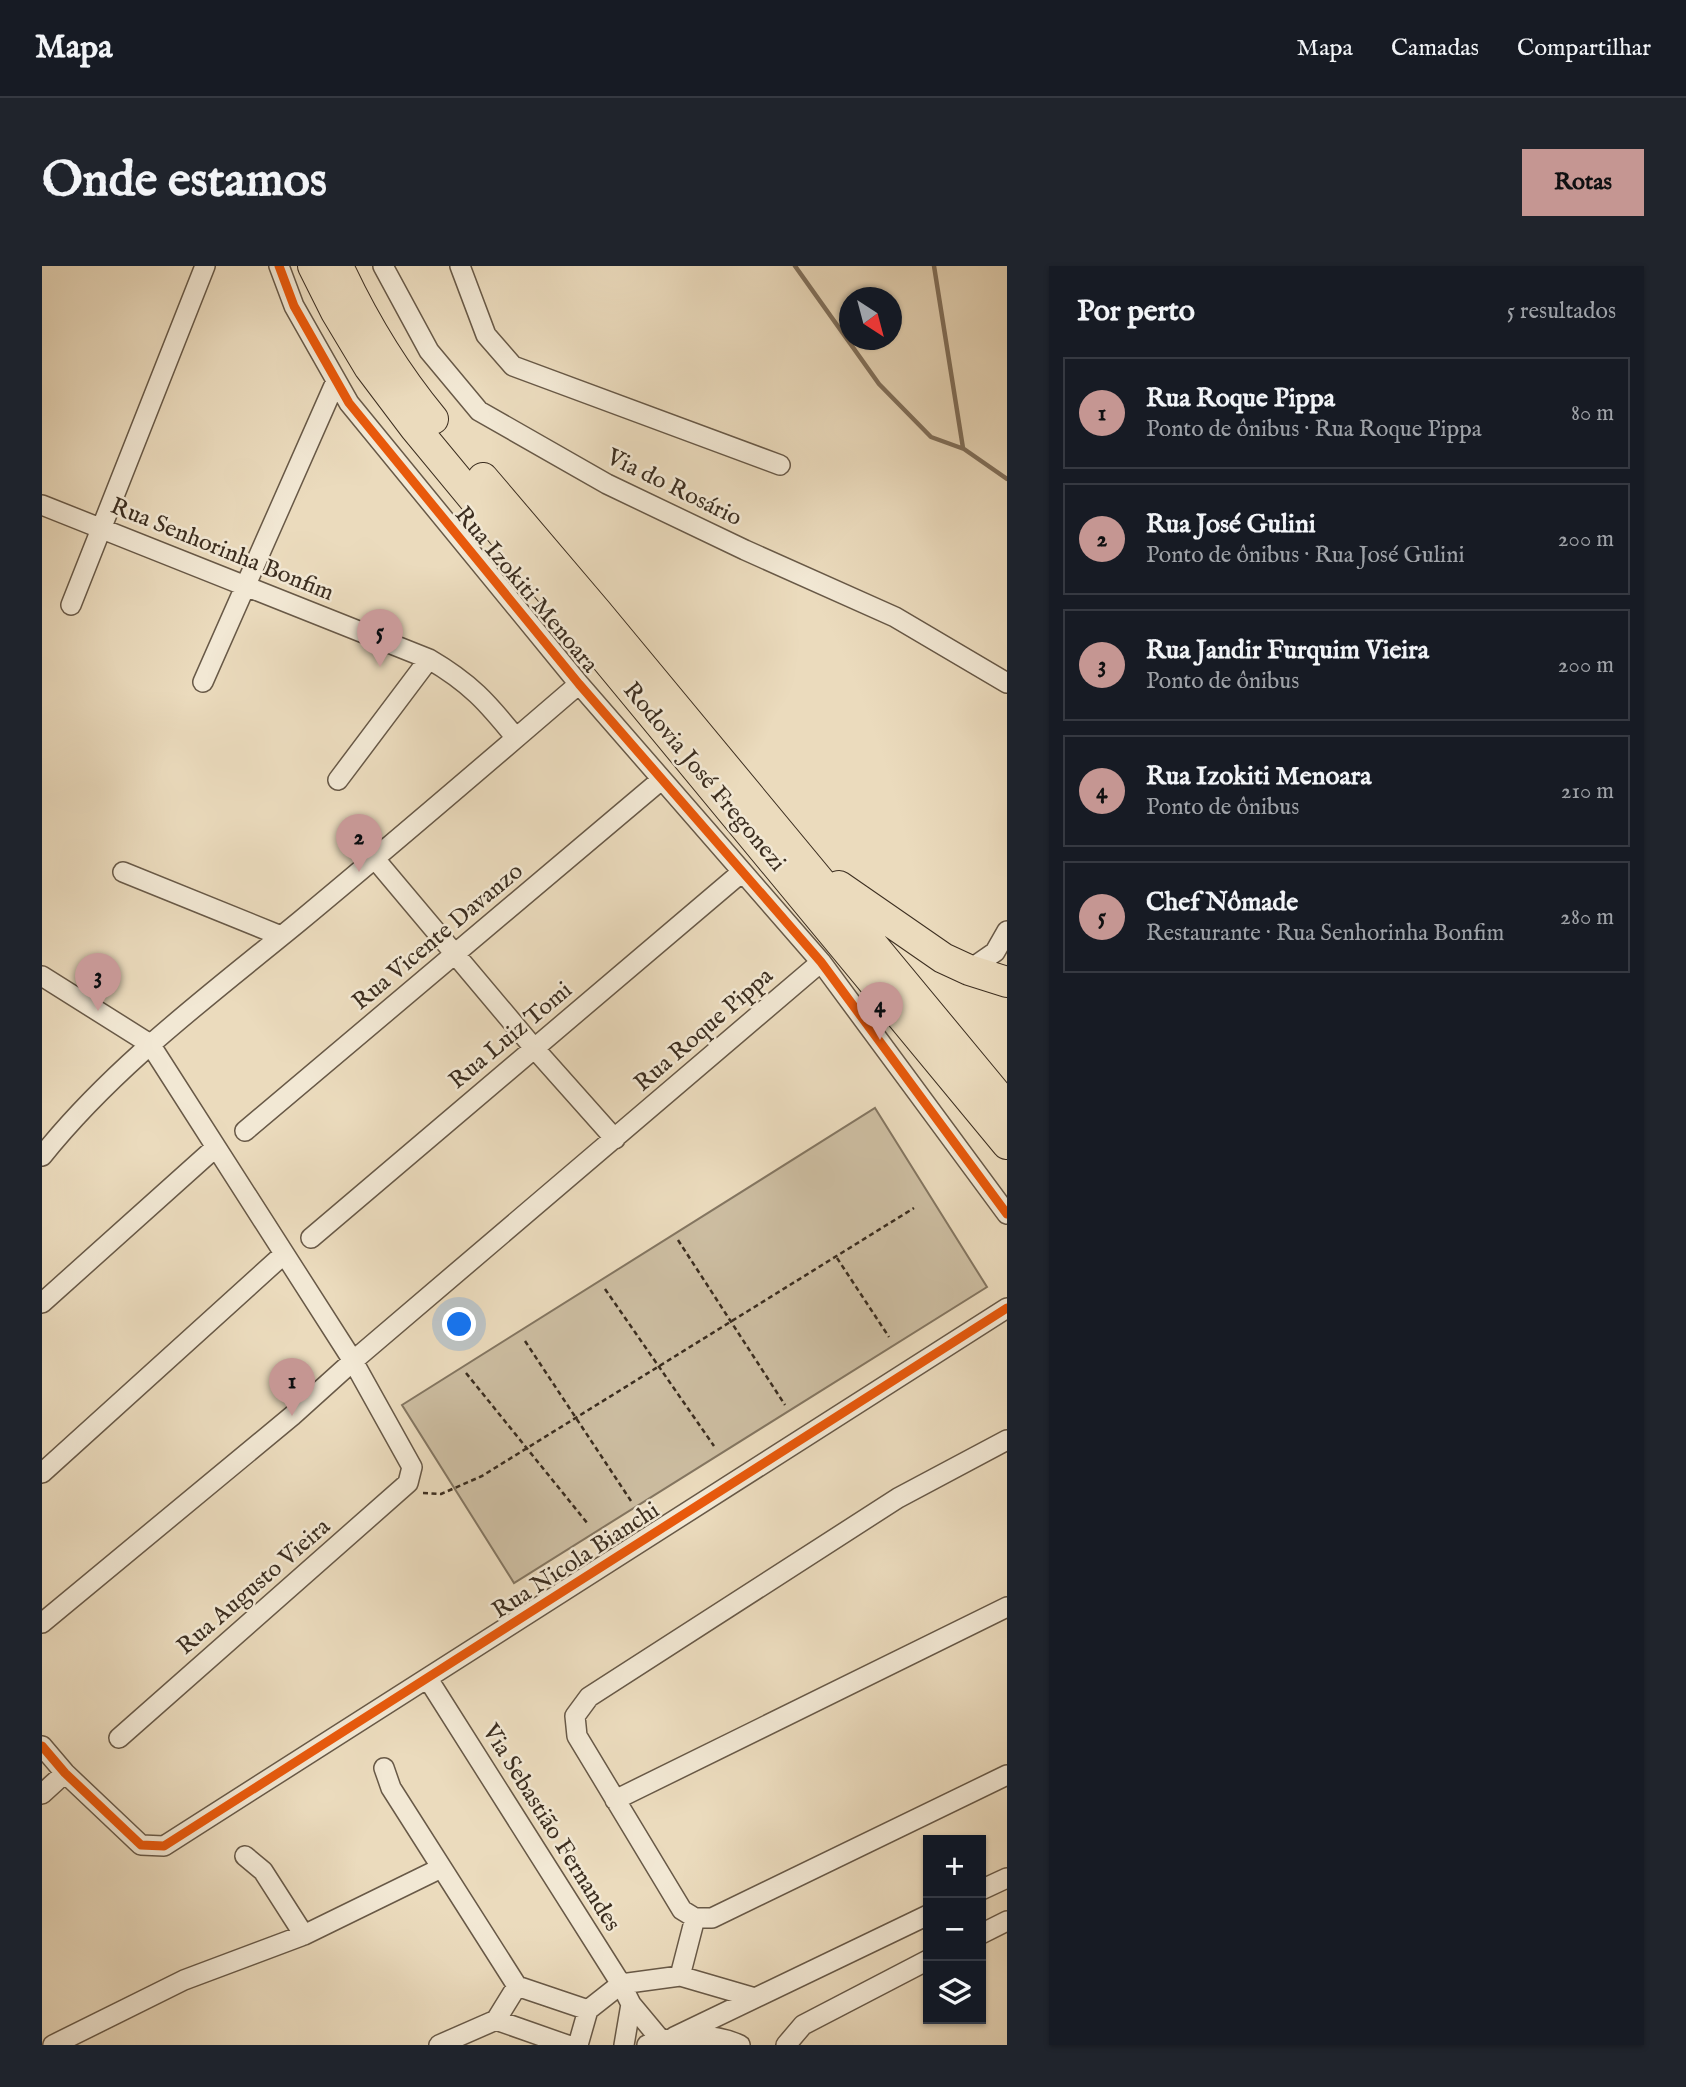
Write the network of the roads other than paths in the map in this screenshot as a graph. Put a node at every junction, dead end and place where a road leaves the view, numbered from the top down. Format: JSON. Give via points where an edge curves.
{"nodes":[{"id":1,"x":205,"y":266,"type":"edge"},
{"id":2,"x":279,"y":266,"type":"edge"},
{"id":3,"x":313,"y":266,"type":"edge"},
{"id":4,"x":338,"y":266,"type":"edge"},
{"id":5,"x":383,"y":266,"type":"edge"},
{"id":6,"x":460,"y":266,"type":"edge"},
{"id":7,"x":336,"y":381,"type":"junction"},
{"id":8,"x":780,"y":465,"type":"dead end"},
{"id":9,"x":42,"y":505,"type":"edge"},
{"id":10,"x":101,"y":528,"type":"junction"},
{"id":11,"x":245,"y":586,"type":"junction"},
{"id":12,"x":71,"y":605,"type":"dead end"},
{"id":13,"x":429,"y":659,"type":"junction"},
{"id":14,"x":203,"y":682,"type":"dead end"},
{"id":15,"x":1007,"y":683,"type":"edge"},
{"id":16,"x":579,"y":684,"type":"junction"},
{"id":17,"x":516,"y":738,"type":"junction"},
{"id":18,"x":338,"y":780,"type":"dead end"},
{"id":19,"x":662,"y":780,"type":"junction"},
{"id":20,"x":772,"y":824,"type":"junction"},
{"id":21,"x":375,"y":859,"type":"junction"},
{"id":22,"x":122,"y":872,"type":"dead end"},
{"id":23,"x":742,"y":872,"type":"junction"},
{"id":24,"x":1007,"y":931,"type":"edge"},
{"id":25,"x":281,"y":936,"type":"junction"},
{"id":26,"x":455,"y":956,"type":"junction"},
{"id":27,"x":821,"y":962,"type":"junction"},
{"id":28,"x":969,"y":970,"type":"junction"},
{"id":29,"x":42,"y":977,"type":"edge"},
{"id":30,"x":1007,"y":982,"type":"edge"},
{"id":31,"x":150,"y":1044,"type":"junction"},
{"id":32,"x":534,"y":1048,"type":"junction"},
{"id":33,"x":1001,"y":1125,"type":"edge"},
{"id":34,"x":245,"y":1131,"type":"dead end"},
{"id":35,"x":615,"y":1139,"type":"junction"},
{"id":36,"x":216,"y":1147,"type":"junction"},
{"id":37,"x":1007,"y":1151,"type":"edge"},
{"id":38,"x":42,"y":1156,"type":"edge"},
{"id":39,"x":1007,"y":1214,"type":"edge"},
{"id":40,"x":311,"y":1238,"type":"dead end"},
{"id":41,"x":284,"y":1254,"type":"junction"},
{"id":42,"x":42,"y":1303,"type":"edge"},
{"id":43,"x":1006,"y":1310,"type":"edge"},
{"id":44,"x":353,"y":1362,"type":"junction"},
{"id":45,"x":1007,"y":1440,"type":"edge"},
{"id":46,"x":42,"y":1473,"type":"edge"},
{"id":47,"x":1007,"y":1607,"type":"edge"},
{"id":48,"x":42,"y":1623,"type":"edge"},
{"id":49,"x":428,"y":1679,"type":"junction"},
{"id":50,"x":119,"y":1738,"type":"dead end"},
{"id":51,"x":42,"y":1746,"type":"edge"},
{"id":52,"x":384,"y":1768,"type":"dead end"},
{"id":53,"x":65,"y":1773,"type":"junction"},
{"id":54,"x":1007,"y":1775,"type":"edge"},
{"id":55,"x":42,"y":1794,"type":"edge"},
{"id":56,"x":615,"y":1800,"type":"junction"},
{"id":57,"x":245,"y":1856,"type":"dead end"},
{"id":58,"x":441,"y":1868,"type":"junction"},
{"id":59,"x":1007,"y":1878,"type":"edge"},
{"id":60,"x":986,"y":1888,"type":"edge"},
{"id":61,"x":923,"y":1917,"type":"edge"},
{"id":62,"x":695,"y":1918,"type":"junction"},
{"id":63,"x":1007,"y":1921,"type":"edge"},
{"id":64,"x":986,"y":1932,"type":"edge"},
{"id":65,"x":304,"y":1935,"type":"junction"},
{"id":66,"x":926,"y":1961,"type":"edge"},
{"id":67,"x":680,"y":1976,"type":"junction"},
{"id":68,"x":621,"y":1984,"type":"junction"},
{"id":69,"x":517,"y":1986,"type":"junction"},
{"id":70,"x":752,"y":1997,"type":"junction"},
{"id":71,"x":631,"y":2004,"type":"junction"},
{"id":72,"x":588,"y":2010,"type":"junction"},
{"id":73,"x":496,"y":2020,"type":"junction"},
{"id":74,"x":661,"y":2041,"type":"edge"},
{"id":75,"x":53,"y":2045,"type":"edge"},
{"id":76,"x":439,"y":2045,"type":"edge"},
{"id":77,"x":566,"y":2045,"type":"edge"},
{"id":78,"x":578,"y":2045,"type":"edge"},
{"id":79,"x":624,"y":2045,"type":"edge"},
{"id":80,"x":740,"y":2045,"type":"edge"},
{"id":81,"x":786,"y":2045,"type":"edge"}],
"edges":[{"from":1,"to":10,"type":"street"},
{"from":2,"to":7,"type":"street","name":"Rua Izokiti Menoara","via":[[294,306]]},
{"from":3,"to":33,"type":"highway","name":"Rodovia José Fregonezi","via":[[369,367],[415,428]]},
{"from":4,"to":20,"type":"highway","name":"Rodovia José Fregonezi","via":[[354,300],[430,416]]},
{"from":5,"to":15,"type":"street","name":"Via do Rosário","via":[[429,352],[479,411],[607,484],[895,617]]},
{"from":6,"to":8,"type":"street","via":[[486,335],[513,366]]},
{"from":7,"to":11,"type":"street"},
{"from":7,"to":16,"type":"street","name":"Rua Izokiti Menoara","via":[[349,403]]},
{"from":9,"to":10,"type":"street","name":"Rua Senhorinha Bonfim"},
{"from":10,"to":11,"type":"street","name":"Rua Senhorinha Bonfim"},
{"from":10,"to":12,"type":"street"},
{"from":11,"to":13,"type":"street","name":"Rua Senhorinha Bonfim"},
{"from":11,"to":14,"type":"street"},
{"from":13,"to":17,"type":"street","name":"Rua Senhorinha Bonfim","via":[[460,677]]},
{"from":13,"to":18,"type":"street"},
{"from":16,"to":17,"type":"street"},
{"from":16,"to":19,"type":"street","name":"Rua Izokiti Menoara"},
{"from":17,"to":21,"type":"street"},
{"from":19,"to":23,"type":"street","name":"Rua Izokiti Menoara"},
{"from":19,"to":26,"type":"street","name":"Rua Vicente Davanzo"},
{"from":20,"to":28,"type":"highway","via":[[847,894],[943,958]]},
{"from":20,"to":33,"type":"highway","name":"Rodovia José Fregonezi"},
{"from":21,"to":25,"type":"street"},
{"from":21,"to":26,"type":"street"},
{"from":22,"to":25,"type":"street"},
{"from":23,"to":27,"type":"street","name":"Rua Izokiti Menoara"},
{"from":23,"to":32,"type":"street","name":"Rua Luiz Tomi"},
{"from":24,"to":28,"type":"street","via":[[995,952]]},
{"from":25,"to":31,"type":"street"},
{"from":26,"to":32,"type":"street"},
{"from":26,"to":34,"type":"street","name":"Rua Vicente Davanzo"},
{"from":27,"to":35,"type":"street","name":"Rua Roque Pippa"},
{"from":27,"to":39,"type":"street","name":"Rua Izokiti Menoara"},
{"from":28,"to":30,"type":"highway"},
{"from":29,"to":31,"type":"street"},
{"from":31,"to":36,"type":"street"},
{"from":31,"to":38,"type":"street","via":[[69,1122]]},
{"from":32,"to":35,"type":"street"},
{"from":32,"to":40,"type":"street","name":"Rua Luiz Tomi"},
{"from":33,"to":37,"type":"highway"},
{"from":35,"to":44,"type":"street","name":"Rua Roque Pippa"},
{"from":36,"to":41,"type":"street"},
{"from":36,"to":42,"type":"street"},
{"from":41,"to":44,"type":"street"},
{"from":41,"to":46,"type":"street"},
{"from":43,"to":49,"type":"street","name":"Rua Nicola Bianchi"},
{"from":44,"to":48,"type":"street","name":"Rua Roque Pippa"},
{"from":44,"to":50,"type":"street","name":"Rua Augusto Vieira","via":[[412,1466],[408,1483]]},
{"from":45,"to":56,"type":"street","via":[[898,1498],[589,1697],[576,1716],[577,1735]]},
{"from":47,"to":56,"type":"street"},
{"from":49,"to":53,"type":"street","name":"Rua Nicola Bianchi","via":[[164,1846],[141,1845]]},
{"from":49,"to":68,"type":"street","name":"Via Sebastião Fernandes"},
{"from":51,"to":53,"type":"street"},
{"from":52,"to":58,"type":"street","via":[[391,1788]]},
{"from":53,"to":55,"type":"street"},
{"from":54,"to":62,"type":"street","via":[[712,1918]]},
{"from":56,"to":62,"type":"street","via":[[682,1910]]},
{"from":57,"to":65,"type":"street","via":[[263,1871]]},
{"from":58,"to":65,"type":"street"},
{"from":58,"to":69,"type":"street"},
{"from":59,"to":60,"type":"street"},
{"from":61,"to":70,"type":"street"},
{"from":62,"to":67,"type":"street"},
{"from":63,"to":64,"type":"street"},
{"from":65,"to":75,"type":"street","via":[[184,1980]]},
{"from":66,"to":81,"type":"street","via":[[803,2025]]},
{"from":67,"to":68,"type":"street"},
{"from":67,"to":70,"type":"street"},
{"from":68,"to":71,"type":"street","name":"Via Sebastião Fernandes"},
{"from":68,"to":72,"type":"street"},
{"from":69,"to":72,"type":"street"},
{"from":69,"to":73,"type":"street"},
{"from":70,"to":74,"type":"street"},
{"from":71,"to":74,"type":"street","name":"Via Sebastião Fernandes"},
{"from":71,"to":79,"type":"street"},
{"from":72,"to":78,"type":"street"},
{"from":73,"to":76,"type":"street"},
{"from":73,"to":77,"type":"street"},
{"from":74,"to":80,"type":"street","via":[[715,2036]]}]}
